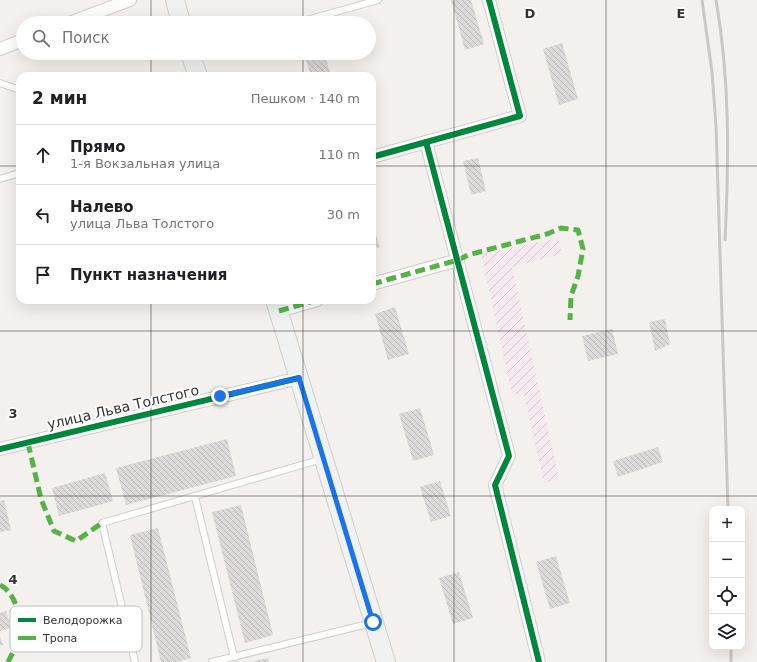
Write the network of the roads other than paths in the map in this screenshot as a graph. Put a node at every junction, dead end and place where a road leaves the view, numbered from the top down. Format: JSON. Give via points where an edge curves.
{"nodes":[{"id":1,"x":130,"y":0,"type":"edge"},
{"id":2,"x":175,"y":0,"type":"edge"},
{"id":3,"x":378,"y":0,"type":"edge"},
{"id":4,"x":489,"y":0,"type":"edge"},
{"id":5,"x":88,"y":16,"type":"edge"},
{"id":6,"x":179,"y":16,"type":"edge"},
{"id":7,"x":321,"y":16,"type":"edge"},
{"id":8,"x":16,"y":43,"type":"edge"},
{"id":9,"x":0,"y":49,"type":"edge"},
{"id":10,"x":192,"y":60,"type":"edge"},
{"id":11,"x":197,"y":72,"type":"edge"},
{"id":12,"x":0,"y":83,"type":"edge"},
{"id":13,"x":16,"y":89,"type":"edge"},
{"id":14,"x":426,"y":142,"type":"junction"},
{"id":15,"x":376,"y":156,"type":"edge"},
{"id":16,"x":16,"y":174,"type":"edge"},
{"id":17,"x":0,"y":179,"type":"edge"},
{"id":18,"x":458,"y":260,"type":"junction"},
{"id":19,"x":376,"y":283,"type":"edge"},
{"id":20,"x":290,"y":304,"type":"edge"},
{"id":21,"x":277,"y":306,"type":"edge"},
{"id":22,"x":299,"y":378,"type":"junction"},
{"id":23,"x":0,"y":449,"type":"edge"},
{"id":24,"x":323,"y":459,"type":"junction"},
{"id":25,"x":195,"y":497,"type":"junction"},
{"id":26,"x":121,"y":606,"type":"edge"},
{"id":27,"x":373,"y":622,"type":"junction"},
{"id":28,"x":132,"y":652,"type":"edge"},
{"id":29,"x":234,"y":657,"type":"junction"},
{"id":30,"x":134,"y":662,"type":"edge"},
{"id":31,"x":212,"y":662,"type":"edge"},
{"id":32,"x":386,"y":662,"type":"edge"},
{"id":33,"x":539,"y":662,"type":"edge"}],
"edges":[{"from":1,"to":5,"type":"street"},
{"from":2,"to":6,"type":"main road"},
{"from":3,"to":7,"type":"lane"},
{"from":4,"to":14,"type":"street","via":[[520,116]]},
{"from":8,"to":9,"type":"street"},
{"from":10,"to":11,"type":"main road"},
{"from":12,"to":13,"type":"lane"},
{"from":14,"to":15,"type":"street"},
{"from":14,"to":18,"type":"street"},
{"from":16,"to":17,"type":"lane"},
{"from":18,"to":19,"type":"street"},
{"from":18,"to":33,"type":"street","via":[[509,456],[495,486]]},
{"from":20,"to":21,"type":"street"},
{"from":21,"to":22,"type":"main road"},
{"from":22,"to":23,"type":"street","name":"улица Льва Толстого"},
{"from":22,"to":24,"type":"main road"},
{"from":24,"to":25,"type":"lane"},
{"from":24,"to":27,"type":"main road"},
{"from":25,"to":26,"type":"lane","via":[[102,523]]},
{"from":25,"to":29,"type":"lane"},
{"from":27,"to":29,"type":"lane"},
{"from":27,"to":32,"type":"main road"},
{"from":28,"to":30,"type":"lane"},
{"from":29,"to":31,"type":"lane"}]}
